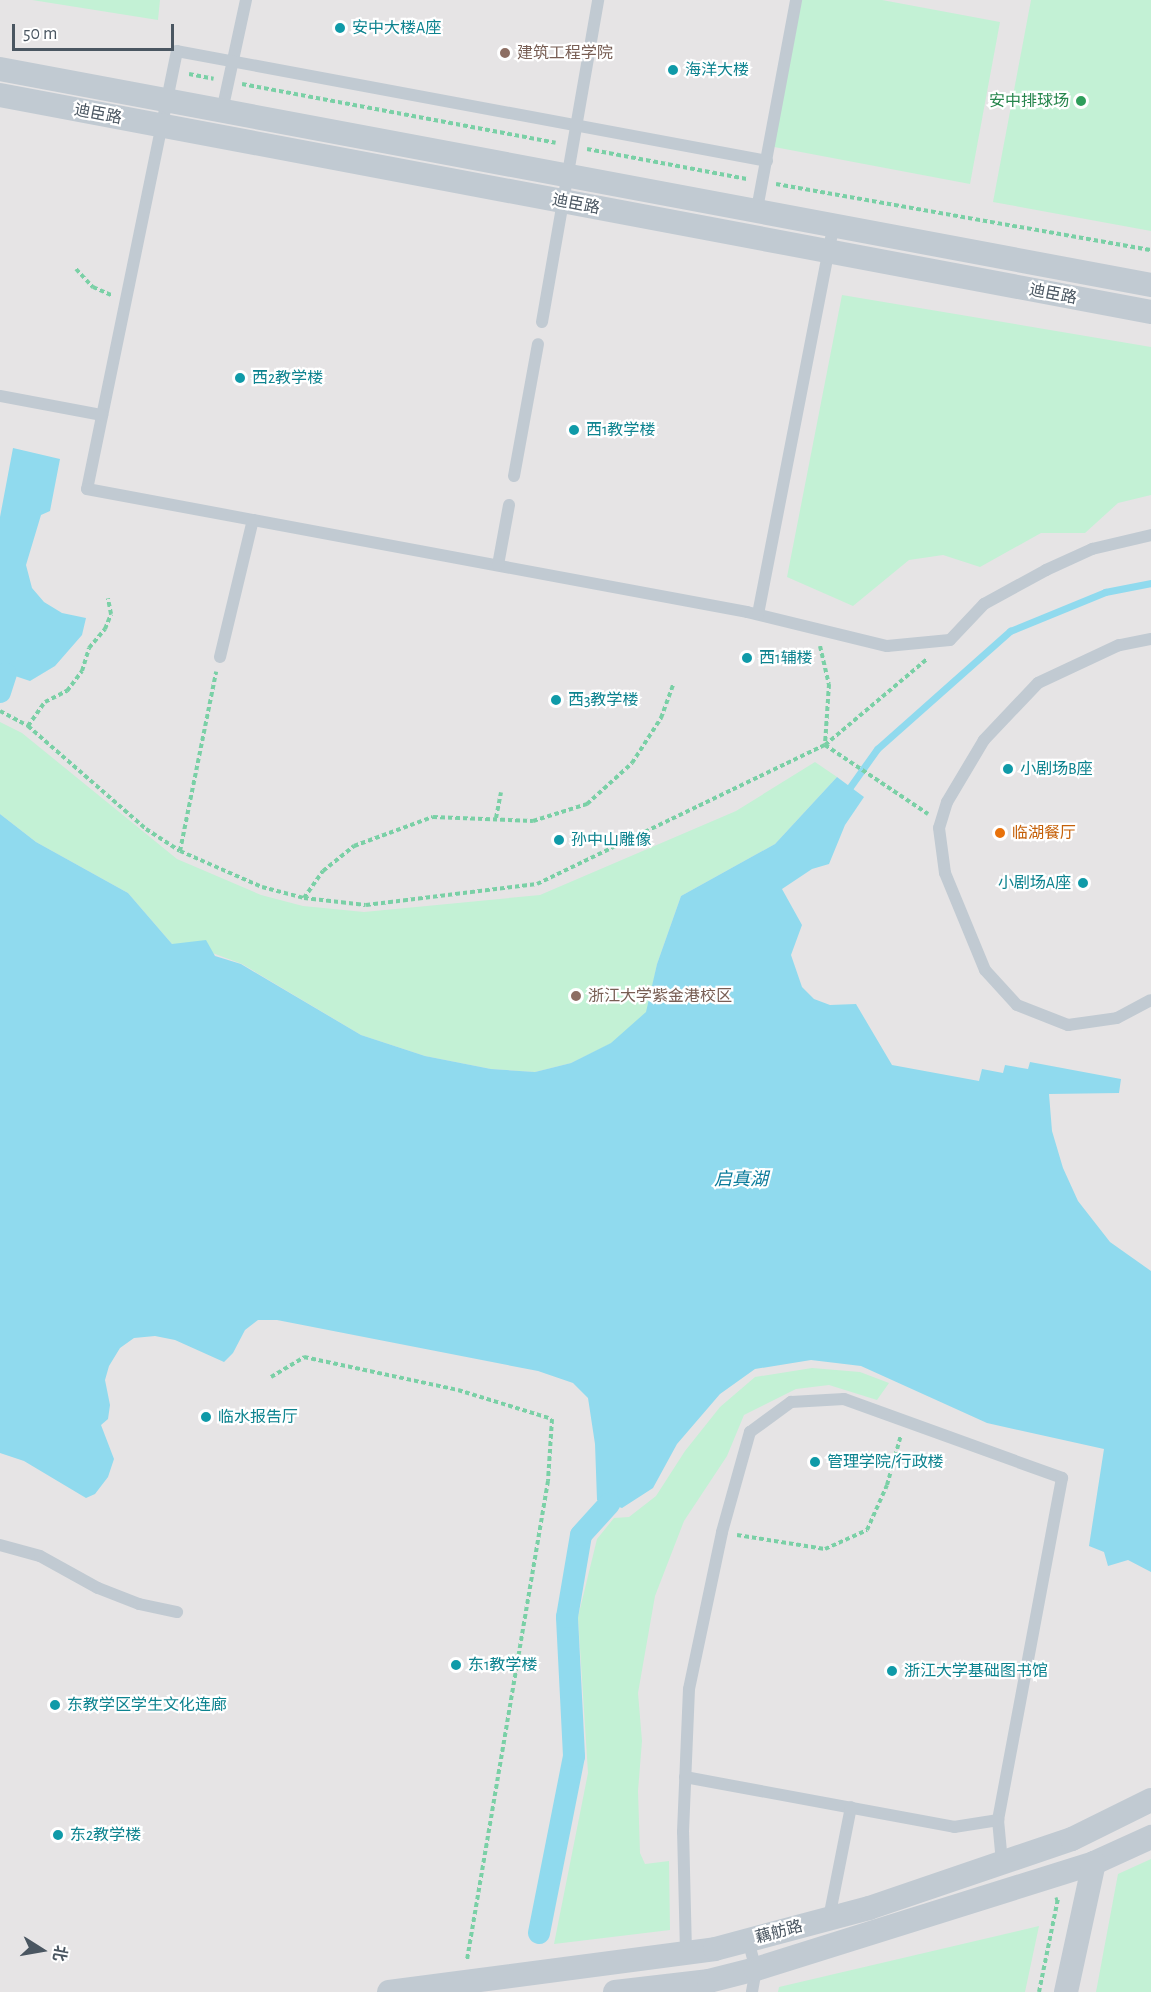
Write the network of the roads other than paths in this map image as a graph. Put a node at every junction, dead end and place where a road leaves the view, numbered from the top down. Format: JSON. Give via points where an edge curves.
{"nodes":[{"id":1,"x":246,"y":0,"type":"edge"},
{"id":2,"x":598,"y":0,"type":"edge"},
{"id":3,"x":796,"y":0,"type":"edge"},
{"id":4,"x":233,"y":61,"type":"junction"},
{"id":5,"x":0,"y":69,"type":"edge"},
{"id":6,"x":0,"y":95,"type":"edge"},
{"id":7,"x":168,"y":100,"type":"junction"},
{"id":8,"x":222,"y":111,"type":"junction"},
{"id":9,"x":576,"y":125,"type":"junction"},
{"id":10,"x":162,"y":126,"type":"junction"},
{"id":11,"x":767,"y":161,"type":"junction"},
{"id":12,"x":566,"y":175,"type":"junction"},
{"id":13,"x":561,"y":201,"type":"junction"},
{"id":14,"x":757,"y":209,"type":"junction"},
{"id":15,"x":834,"y":224,"type":"junction"},
{"id":16,"x":828,"y":251,"type":"junction"},
{"id":17,"x":1151,"y":285,"type":"edge"},
{"id":18,"x":1151,"y":312,"type":"edge"},
{"id":19,"x":542,"y":322,"type":"dead end"},
{"id":20,"x":538,"y":344,"type":"dead end"},
{"id":21,"x":0,"y":396,"type":"edge"},
{"id":22,"x":102,"y":415,"type":"junction"},
{"id":23,"x":514,"y":476,"type":"dead end"},
{"id":24,"x":509,"y":505,"type":"dead end"},
{"id":25,"x":253,"y":520,"type":"junction"},
{"id":26,"x":1151,"y":535,"type":"edge"},
{"id":27,"x":498,"y":565,"type":"junction"},
{"id":28,"x":758,"y":614,"type":"junction"},
{"id":29,"x":1151,"y":639,"type":"edge"},
{"id":30,"x":220,"y":657,"type":"road end"},
{"id":31,"x":1151,"y":1000,"type":"edge"},
{"id":32,"x":0,"y":1545,"type":"edge"},
{"id":33,"x":177,"y":1612,"type":"dead end"},
{"id":34,"x":685,"y":1777,"type":"junction"},
{"id":35,"x":1151,"y":1800,"type":"edge"},
{"id":36,"x":851,"y":1808,"type":"junction"},
{"id":37,"x":998,"y":1820,"type":"junction"},
{"id":38,"x":1151,"y":1837,"type":"edge"},
{"id":39,"x":1002,"y":1862,"type":"junction"},
{"id":40,"x":1094,"y":1863,"type":"junction"},
{"id":41,"x":829,"y":1918,"type":"junction"},
{"id":42,"x":748,"y":1940,"type":"junction"},
{"id":43,"x":686,"y":1952,"type":"junction"},
{"id":44,"x":754,"y":1980,"type":"edge"},
{"id":45,"x":389,"y":1992,"type":"edge"},
{"id":46,"x":615,"y":1992,"type":"edge"},
{"id":47,"x":1066,"y":1992,"type":"edge"}],
"edges":[{"from":1,"to":4,"type":"lane"},
{"from":2,"to":9,"type":"lane"},
{"from":3,"to":11,"type":"lane"},
{"from":4,"to":7,"type":"lane","via":[[177,51]]},
{"from":4,"to":8,"type":"lane"},
{"from":4,"to":9,"type":"lane"},
{"from":5,"to":7,"type":"street","name":"迪臣路"},
{"from":6,"to":10,"type":"street","name":"迪臣路"},
{"from":7,"to":8,"type":"street","name":"迪臣路"},
{"from":7,"to":10,"type":"lane"},
{"from":8,"to":12,"type":"street","name":"迪臣路"},
{"from":9,"to":11,"type":"lane"},
{"from":9,"to":12,"type":"lane"},
{"from":10,"to":13,"type":"street","name":"迪臣路"},
{"from":10,"to":22,"type":"lane"},
{"from":11,"to":14,"type":"lane"},
{"from":12,"to":13,"type":"lane"},
{"from":12,"to":14,"type":"street","name":"迪臣路"},
{"from":13,"to":16,"type":"street","name":"迪臣路"},
{"from":13,"to":19,"type":"lane"},
{"from":14,"to":15,"type":"street","name":"迪臣路"},
{"from":15,"to":16,"type":"lane"},
{"from":15,"to":17,"type":"street","name":"迪臣路"},
{"from":16,"to":18,"type":"street","name":"迪臣路"},
{"from":16,"to":28,"type":"lane"},
{"from":20,"to":23,"type":"lane"},
{"from":21,"to":22,"type":"lane"},
{"from":22,"to":25,"type":"lane","via":[[87,489]]},
{"from":24,"to":27,"type":"lane"},
{"from":25,"to":27,"type":"lane"},
{"from":25,"to":30,"type":"lane"},
{"from":26,"to":28,"type":"lane","via":[[1092,549],[1046,570],[984,604],[950,640],[887,646]]},
{"from":27,"to":28,"type":"lane"},
{"from":29,"to":31,"type":"lane","via":[[1119,645],[1038,683],[984,740],[947,802],[941,822],[945,873],[985,970],[1017,1005],[1068,1025],[1117,1018]]},
{"from":32,"to":33,"type":"lane","via":[[40,1556],[139,1604]]},
{"from":34,"to":36,"type":"lane"},
{"from":34,"to":37,"type":"lane","via":[[689,1689],[722,1532],[750,1432],[791,1402],[844,1399],[1062,1478]]},
{"from":34,"to":43,"type":"lane"},
{"from":35,"to":39,"type":"street","name":"藕舫路","via":[[1072,1839]]},
{"from":36,"to":37,"type":"lane","via":[[954,1827]]},
{"from":36,"to":41,"type":"lane"},
{"from":37,"to":39,"type":"lane"},
{"from":38,"to":40,"type":"street","name":"藕舫路"},
{"from":39,"to":41,"type":"street","name":"藕舫路"},
{"from":40,"to":44,"type":"street","name":"藕舫路"},
{"from":40,"to":47,"type":"street"},
{"from":41,"to":42,"type":"street","name":"藕舫路"},
{"from":42,"to":43,"type":"street","name":"藕舫路"},
{"from":42,"to":44,"type":"lane"},
{"from":43,"to":45,"type":"street","name":"藕舫路"},
{"from":44,"to":46,"type":"street","name":"藕舫路"}]}
